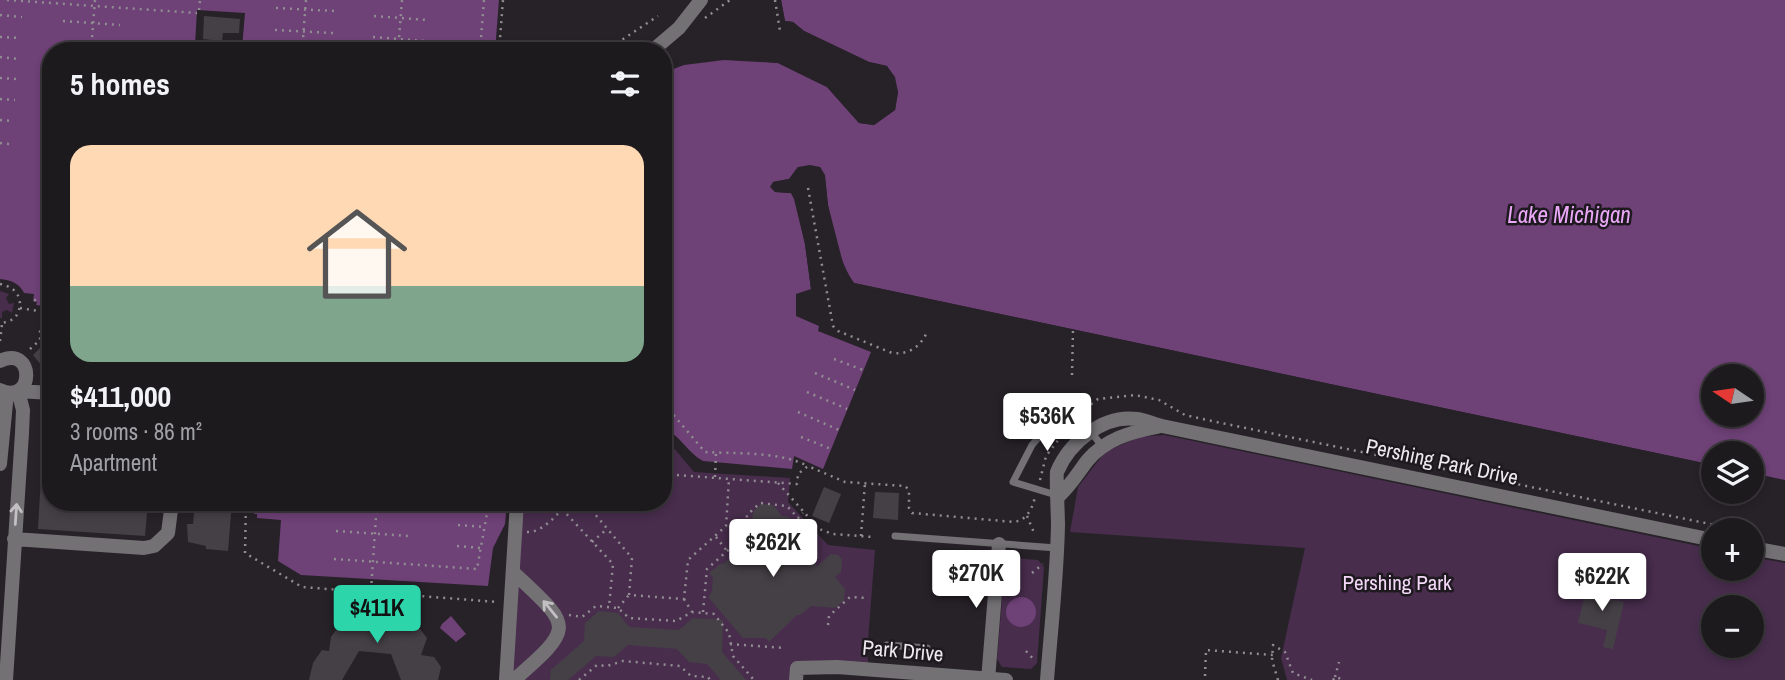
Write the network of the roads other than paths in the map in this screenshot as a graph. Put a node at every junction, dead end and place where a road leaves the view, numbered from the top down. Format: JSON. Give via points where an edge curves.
{"nodes":[{"id":1,"x":701,"y":0,"type":"edge"},
{"id":2,"x":663,"y":42,"type":"edge"},
{"id":3,"x":0,"y":361,"type":"edge"},
{"id":4,"x":8,"y":391,"type":"edge"},
{"id":5,"x":42,"y":393,"type":"edge"},
{"id":6,"x":1162,"y":426,"type":"junction"},
{"id":7,"x":1091,"y":432,"type":"junction"},
{"id":8,"x":1102,"y":447,"type":"junction"},
{"id":9,"x":0,"y":464,"type":"edge"},
{"id":10,"x":1059,"y":496,"type":"junction"},
{"id":11,"x":172,"y":511,"type":"edge"},
{"id":12,"x":516,"y":511,"type":"edge"},
{"id":13,"x":895,"y":536,"type":"dead end"},
{"id":14,"x":1701,"y":538,"type":"edge"},
{"id":15,"x":14,"y":539,"type":"junction"},
{"id":16,"x":999,"y":544,"type":"junction"},
{"id":17,"x":1058,"y":548,"type":"junction"},
{"id":18,"x":1764,"y":550,"type":"edge"},
{"id":19,"x":1785,"y":554,"type":"edge"},
{"id":20,"x":6,"y":567,"type":"edge"},
{"id":21,"x":513,"y":572,"type":"junction"},
{"id":22,"x":5,"y":586,"type":"edge"},
{"id":23,"x":887,"y":645,"type":"dead end"},
{"id":24,"x":928,"y":648,"type":"dead end"},
{"id":25,"x":796,"y":674,"type":"edge"},
{"id":26,"x":6,"y":680,"type":"edge"},
{"id":27,"x":506,"y":680,"type":"edge"},
{"id":28,"x":514,"y":680,"type":"edge"},
{"id":29,"x":988,"y":680,"type":"edge"},
{"id":30,"x":1006,"y":680,"type":"edge"},
{"id":31,"x":1047,"y":680,"type":"edge"}],
"edges":[{"from":1,"to":2,"type":"street"},
{"from":3,"to":4,"type":"street","via":[[16,359],[25,366],[22,388]]},
{"from":4,"to":5,"type":"street"},
{"from":4,"to":9,"type":"street"},
{"from":15,"to":4,"type":"street","one_way":true,"via":[[23,410]]},
{"from":6,"to":7,"type":"street","name":"Pershing Park Drive","via":[[1125,419]]},
{"from":6,"to":8,"type":"street","name":"Pershing Park Drive","via":[[1121,436]]},
{"from":6,"to":14,"type":"street","name":"Pershing Park Drive"},
{"from":7,"to":8,"type":"lane"},
{"from":7,"to":10,"type":"street","via":[[1074,444],[1063,460],[1055,476]]},
{"from":7,"to":10,"type":"lane","via":[[1064,409],[1032,445],[1013,482]]},
{"from":8,"to":10,"type":"street"},
{"from":10,"to":17,"type":"street"},
{"from":11,"to":15,"type":"street","via":[[168,533],[154,546],[144,548]]},
{"from":12,"to":21,"type":"street"},
{"from":13,"to":16,"type":"lane"},
{"from":15,"to":20,"type":"street"},
{"from":16,"to":17,"type":"lane"},
{"from":16,"to":29,"type":"street"},
{"from":17,"to":31,"type":"street"},
{"from":18,"to":19,"type":"street"},
{"from":20,"to":22,"type":"street"},
{"from":21,"to":27,"type":"street"},
{"from":28,"to":21,"type":"street","one_way":true,"via":[[556,641],[559,627],[551,608]]},
{"from":22,"to":26,"type":"street"},
{"from":23,"to":24,"type":"lane"},
{"from":25,"to":29,"type":"street","name":"Park Drive","via":[[837,667]]},
{"from":29,"to":30,"type":"street","name":"Park Drive"}]}
